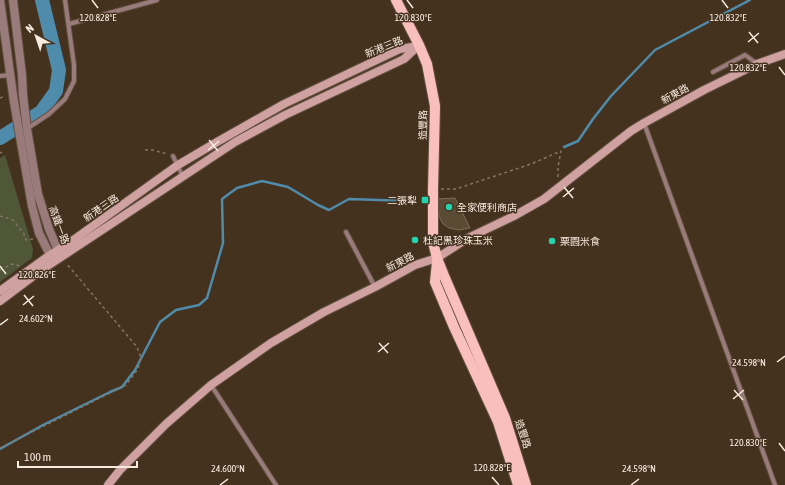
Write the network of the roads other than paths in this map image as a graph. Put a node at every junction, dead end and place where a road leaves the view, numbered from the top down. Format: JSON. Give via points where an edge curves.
{"nodes":[{"id":1,"x":0,"y":0,"type":"edge"},
{"id":2,"x":13,"y":0,"type":"edge"},
{"id":3,"x":65,"y":0,"type":"edge"},
{"id":4,"x":157,"y":0,"type":"edge"},
{"id":5,"x":396,"y":0,"type":"edge"},
{"id":6,"x":68,"y":24,"type":"junction"},
{"id":7,"x":18,"y":39,"type":"junction"},
{"id":8,"x":6,"y":40,"type":"junction"},
{"id":9,"x":419,"y":45,"type":"junction"},
{"id":10,"x":785,"y":54,"type":"edge"},
{"id":11,"x":757,"y":64,"type":"junction"},
{"id":12,"x":713,"y":72,"type":"dead end"},
{"id":13,"x":10,"y":75,"type":"junction"},
{"id":14,"x":0,"y":76,"type":"edge"},
{"id":15,"x":644,"y":122,"type":"junction"},
{"id":16,"x":27,"y":129,"type":"junction"},
{"id":17,"x":24,"y":140,"type":"junction"},
{"id":18,"x":173,"y":156,"type":"road end"},
{"id":19,"x":178,"y":166,"type":"junction"},
{"id":20,"x":183,"y":177,"type":"junction"},
{"id":21,"x":346,"y":232,"type":"dead end"},
{"id":22,"x":58,"y":249,"type":"junction"},
{"id":23,"x":50,"y":255,"type":"junction"},
{"id":24,"x":61,"y":258,"type":"junction"},
{"id":25,"x":437,"y":258,"type":"junction"},
{"id":26,"x":375,"y":287,"type":"junction"},
{"id":27,"x":0,"y":291,"type":"edge"},
{"id":28,"x":0,"y":301,"type":"edge"},
{"id":29,"x":212,"y":385,"type":"junction"},
{"id":30,"x":108,"y":485,"type":"edge"},
{"id":31,"x":276,"y":485,"type":"edge"},
{"id":32,"x":518,"y":485,"type":"edge"},
{"id":33,"x":526,"y":485,"type":"edge"},
{"id":34,"x":775,"y":485,"type":"edge"}],
"edges":[{"from":1,"to":8,"type":"street","name":"高鐵一路"},
{"from":2,"to":7,"type":"street","name":"高鐵一路"},
{"from":3,"to":6,"type":"lane"},
{"from":4,"to":6,"type":"lane"},
{"from":5,"to":9,"type":"main road","name":"造豐路"},
{"from":6,"to":16,"type":"lane","via":[[74,81],[65,100]]},
{"from":7,"to":8,"type":"street"},
{"from":7,"to":16,"type":"street","name":"高鐵一路"},
{"from":8,"to":13,"type":"street","name":"高鐵一路"},
{"from":9,"to":19,"type":"street","name":"新港三路","via":[[400,49],[284,104]]},
{"from":9,"to":20,"type":"street","name":"新港三路","via":[[404,58],[241,139]]},
{"from":9,"to":25,"type":"main road","name":"造豐路","via":[[427,64],[435,106],[433,242]]},
{"from":10,"to":11,"type":"street","name":"新東路"},
{"from":11,"to":12,"type":"lane","via":[[745,55]]},
{"from":11,"to":15,"type":"street","name":"新東路"},
{"from":13,"to":14,"type":"lane"},
{"from":13,"to":17,"type":"street","name":"高鐵一路"},
{"from":15,"to":25,"type":"street","name":"新東路","via":[[544,199],[468,238]]},
{"from":15,"to":34,"type":"lane"},
{"from":16,"to":17,"type":"street","name":"高鐵一路"},
{"from":17,"to":22,"type":"street","name":"高鐵一路","via":[[38,194]]},
{"from":17,"to":23,"type":"street","name":"高鐵一路","via":[[32,206],[39,233]]},
{"from":18,"to":19,"type":"lane"},
{"from":19,"to":20,"type":"lane"},
{"from":19,"to":22,"type":"street","name":"新港三路"},
{"from":20,"to":24,"type":"street","name":"新港三路"},
{"from":21,"to":26,"type":"lane"},
{"from":22,"to":23,"type":"street","name":"新港三路"},
{"from":22,"to":24,"type":"street","name":"高鐵一路"},
{"from":23,"to":24,"type":"street","name":"高鐵一路"},
{"from":23,"to":27,"type":"street","name":"新港三路"},
{"from":24,"to":28,"type":"street","name":"新港三路"},
{"from":25,"to":26,"type":"street","name":"新東路","via":[[415,265]]},
{"from":25,"to":32,"type":"main road","name":"造豐路","via":[[435,282],[498,422]]},
{"from":25,"to":33,"type":"main road","name":"造豐路","via":[[505,418]]},
{"from":26,"to":29,"type":"street","name":"新東路","via":[[270,343]]},
{"from":29,"to":30,"type":"street","name":"新東路","via":[[166,424]]},
{"from":29,"to":31,"type":"lane"}]}
